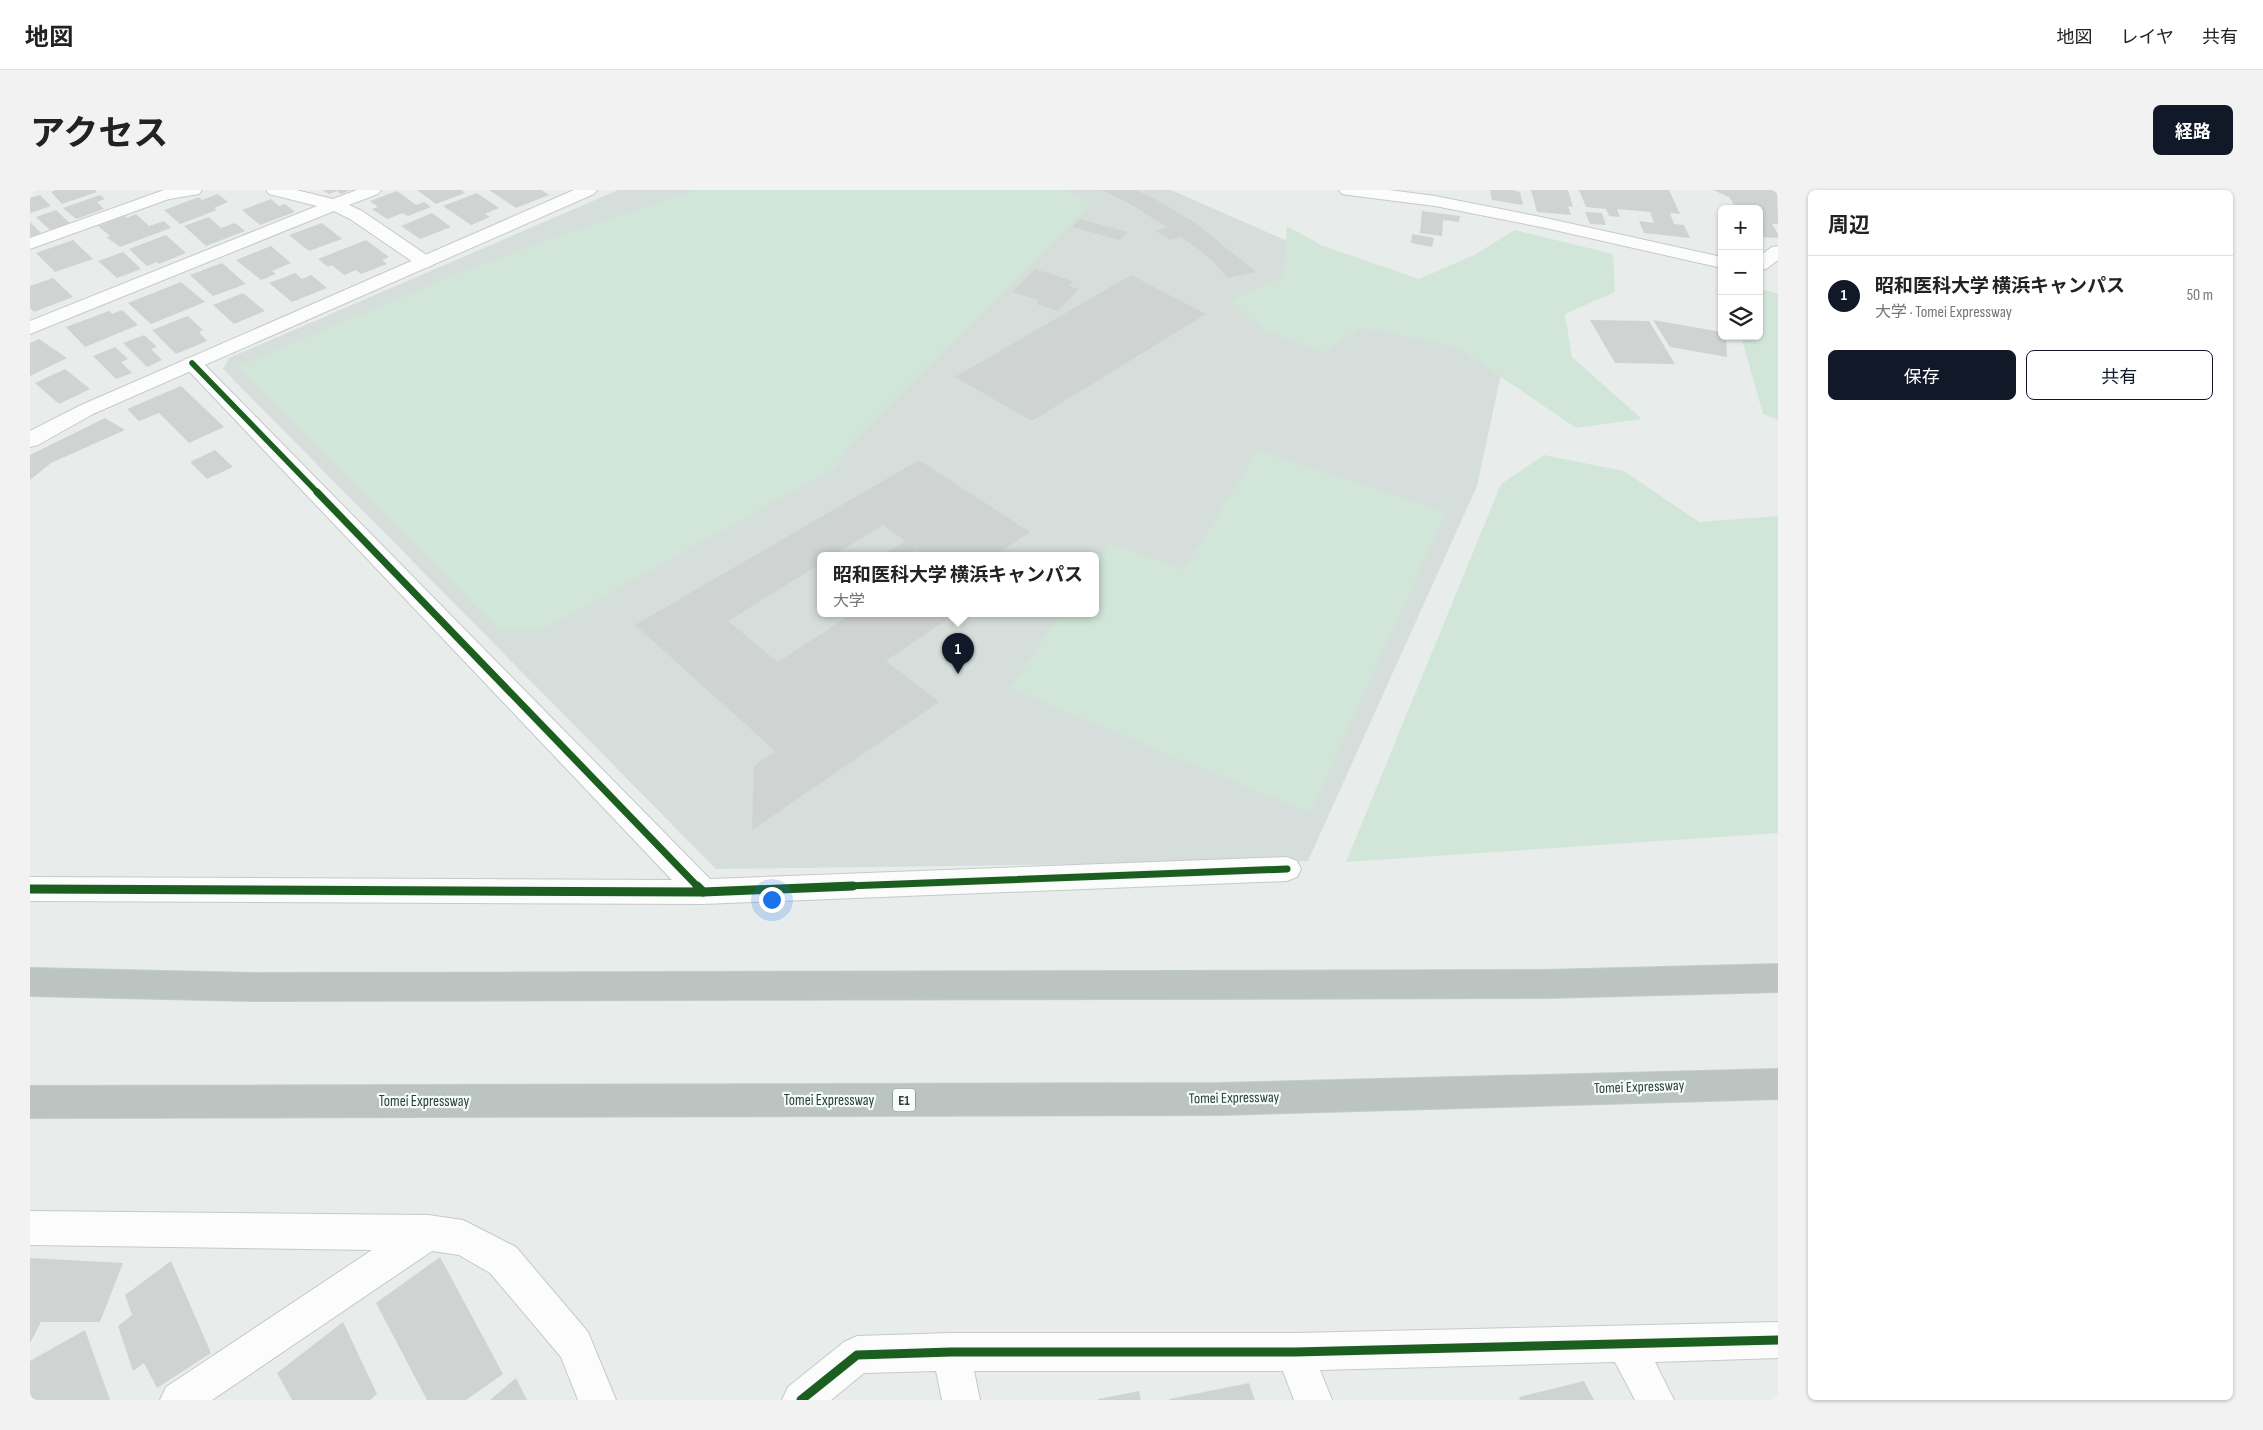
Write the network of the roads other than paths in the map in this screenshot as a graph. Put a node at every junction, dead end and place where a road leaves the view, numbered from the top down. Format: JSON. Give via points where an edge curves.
{"nodes":[{"id":1,"x":192,"y":190,"type":"edge"},
{"id":2,"x":276,"y":190,"type":"edge"},
{"id":3,"x":372,"y":190,"type":"edge"},
{"id":4,"x":588,"y":190,"type":"edge"},
{"id":5,"x":1348,"y":190,"type":"edge"},
{"id":6,"x":335,"y":205,"type":"junction"},
{"id":7,"x":30,"y":244,"type":"edge"},
{"id":8,"x":1778,"y":251,"type":"edge"},
{"id":9,"x":425,"y":262,"type":"junction"},
{"id":10,"x":1718,"y":262,"type":"edge"},
{"id":11,"x":1763,"y":272,"type":"edge"},
{"id":12,"x":30,"y":328,"type":"edge"},
{"id":13,"x":192,"y":363,"type":"junction"},
{"id":14,"x":30,"y":440,"type":"edge"},
{"id":15,"x":1287,"y":869,"type":"dead end"},
{"id":16,"x":30,"y":889,"type":"edge"},
{"id":17,"x":703,"y":892,"type":"junction"},
{"id":18,"x":1778,"y":978,"type":"edge"},
{"id":19,"x":30,"y":982,"type":"edge"},
{"id":20,"x":1778,"y":1084,"type":"edge"},
{"id":21,"x":30,"y":1102,"type":"edge"},
{"id":22,"x":30,"y":1228,"type":"edge"},
{"id":23,"x":428,"y":1233,"type":"junction"},
{"id":24,"x":1778,"y":1340,"type":"edge"},
{"id":25,"x":1626,"y":1345,"type":"junction"},
{"id":26,"x":951,"y":1352,"type":"junction"},
{"id":27,"x":1295,"y":1352,"type":"junction"},
{"id":28,"x":179,"y":1400,"type":"edge"},
{"id":29,"x":597,"y":1400,"type":"edge"},
{"id":30,"x":801,"y":1400,"type":"edge"},
{"id":31,"x":962,"y":1400,"type":"edge"},
{"id":32,"x":1313,"y":1400,"type":"edge"},
{"id":33,"x":1655,"y":1400,"type":"edge"}],
"edges":[{"from":1,"to":7,"type":"street","via":[[164,195]]},
{"from":2,"to":6,"type":"street"},
{"from":3,"to":6,"type":"street"},
{"from":4,"to":9,"type":"street"},
{"from":5,"to":10,"type":"street","via":[[1435,200]]},
{"from":6,"to":9,"type":"street","via":[[356,215]]},
{"from":6,"to":12,"type":"street"},
{"from":8,"to":11,"type":"street"},
{"from":9,"to":13,"type":"street"},
{"from":13,"to":14,"type":"street","via":[[86,410]]},
{"from":13,"to":17,"type":"street"},
{"from":15,"to":17,"type":"street"},
{"from":16,"to":17,"type":"street"},
{"from":18,"to":19,"type":"highway","via":[[1536,984],[283,987]]},
{"from":20,"to":21,"type":"highway","name":"Tomei Expressway","number":"E1","via":[[1211,1099]]},
{"from":22,"to":23,"type":"street"},
{"from":23,"to":28,"type":"street"},
{"from":23,"to":29,"type":"street","via":[[463,1238],[503,1260],[576,1345]]},
{"from":24,"to":25,"type":"street"},
{"from":25,"to":27,"type":"street"},
{"from":25,"to":33,"type":"street"},
{"from":26,"to":27,"type":"street"},
{"from":26,"to":30,"type":"street","via":[[856,1356]]},
{"from":26,"to":31,"type":"street"},
{"from":27,"to":32,"type":"street"}]}
